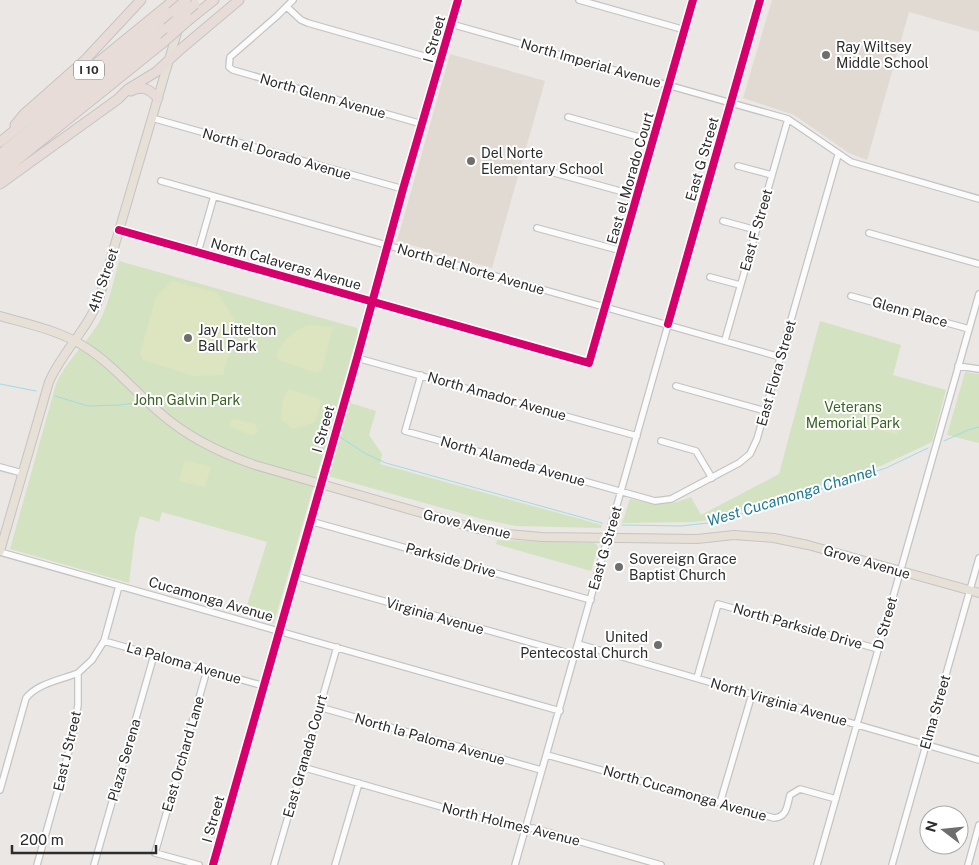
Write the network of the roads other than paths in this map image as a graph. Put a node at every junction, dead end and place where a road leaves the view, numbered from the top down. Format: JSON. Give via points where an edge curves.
{"nodes":[{"id":1,"x":141,"y":0,"type":"edge"},
{"id":2,"x":174,"y":0,"type":"edge"},
{"id":3,"x":214,"y":0,"type":"edge"},
{"id":4,"x":239,"y":0,"type":"edge"},
{"id":5,"x":293,"y":0,"type":"edge"},
{"id":6,"x":458,"y":0,"type":"edge"},
{"id":7,"x":579,"y":0,"type":"edge"},
{"id":8,"x":693,"y":0,"type":"edge"},
{"id":9,"x":760,"y":0,"type":"edge"},
{"id":10,"x":192,"y":1,"type":"edge"},
{"id":11,"x":287,"y":7,"type":"junction"},
{"id":12,"x":452,"y":24,"type":"junction"},
{"id":13,"x":685,"y":30,"type":"junction"},
{"id":14,"x":170,"y":59,"type":"junction"},
{"id":15,"x":441,"y":61,"type":"junction"},
{"id":16,"x":669,"y":85,"type":"junction"},
{"id":17,"x":158,"y":98,"type":"junction"},
{"id":18,"x":118,"y":99,"type":"junction"},
{"id":19,"x":731,"y":103,"type":"junction"},
{"id":20,"x":152,"y":118,"type":"junction"},
{"id":21,"x":568,"y":118,"type":"dead end"},
{"id":22,"x":788,"y":119,"type":"junction"},
{"id":23,"x":422,"y":124,"type":"junction"},
{"id":24,"x":2,"y":141,"type":"edge"},
{"id":25,"x":653,"y":141,"type":"junction"},
{"id":26,"x":0,"y":154,"type":"edge"},
{"id":27,"x":838,"y":155,"type":"junction"},
{"id":28,"x":0,"y":164,"type":"edge"},
{"id":29,"x":738,"y":166,"type":"dead end"},
{"id":30,"x":552,"y":172,"type":"dead end"},
{"id":31,"x":0,"y":174,"type":"edge"},
{"id":32,"x":772,"y":175,"type":"junction"},
{"id":33,"x":161,"y":182,"type":"dead end"},
{"id":34,"x":0,"y":184,"type":"edge"},
{"id":35,"x":403,"y":189,"type":"junction"},
{"id":36,"x":214,"y":196,"type":"junction"},
{"id":37,"x":638,"y":196,"type":"junction"},
{"id":38,"x":979,"y":199,"type":"edge"},
{"id":39,"x":723,"y":221,"type":"dead end"},
{"id":40,"x":536,"y":228,"type":"dead end"},
{"id":41,"x":119,"y":230,"type":"junction"},
{"id":42,"x":756,"y":230,"type":"junction"},
{"id":43,"x":869,"y":233,"type":"dead end"},
{"id":44,"x":387,"y":246,"type":"junction"},
{"id":45,"x":622,"y":251,"type":"junction"},
{"id":46,"x":198,"y":252,"type":"junction"},
{"id":47,"x":979,"y":264,"type":"edge"},
{"id":48,"x":710,"y":277,"type":"dead end"},
{"id":49,"x":740,"y":285,"type":"junction"},
{"id":50,"x":979,"y":294,"type":"edge"},
{"id":51,"x":851,"y":296,"type":"dead end"},
{"id":52,"x":372,"y":302,"type":"junction"},
{"id":53,"x":606,"y":307,"type":"junction"},
{"id":54,"x":0,"y":316,"type":"edge"},
{"id":55,"x":668,"y":324,"type":"junction"},
{"id":56,"x":969,"y":329,"type":"junction"},
{"id":57,"x":725,"y":340,"type":"junction"},
{"id":58,"x":74,"y":341,"type":"junction"},
{"id":59,"x":780,"y":357,"type":"junction"},
{"id":60,"x":357,"y":358,"type":"junction"},
{"id":61,"x":590,"y":363,"type":"joint"},
{"id":62,"x":958,"y":366,"type":"junction"},
{"id":63,"x":979,"y":370,"type":"edge"},
{"id":64,"x":421,"y":375,"type":"junction"},
{"id":65,"x":676,"y":386,"type":"dead end"},
{"id":66,"x":765,"y":411,"type":"junction"},
{"id":67,"x":637,"y":436,"type":"junction"},
{"id":68,"x":661,"y":441,"type":"dead end"},
{"id":69,"x":0,"y":467,"type":"edge"},
{"id":70,"x":22,"y":473,"type":"junction"},
{"id":71,"x":712,"y":478,"type":"junction"},
{"id":72,"x":320,"y":484,"type":"junction"},
{"id":73,"x":621,"y":492,"type":"junction"},
{"id":74,"x":310,"y":521,"type":"junction"},
{"id":75,"x":609,"y":538,"type":"junction"},
{"id":76,"x":0,"y":552,"type":"edge"},
{"id":77,"x":979,"y":558,"type":"edge"},
{"id":78,"x":900,"y":571,"type":"junction"},
{"id":79,"x":295,"y":576,"type":"junction"},
{"id":80,"x":119,"y":586,"type":"junction"},
{"id":81,"x":970,"y":590,"type":"junction"},
{"id":82,"x":979,"y":593,"type":"edge"},
{"id":83,"x":591,"y":600,"type":"junction"},
{"id":84,"x":279,"y":631,"type":"junction"},
{"id":85,"x":104,"y":641,"type":"junction"},
{"id":86,"x":578,"y":644,"type":"junction"},
{"id":87,"x":336,"y":647,"type":"junction"},
{"id":88,"x":878,"y":649,"type":"junction"},
{"id":89,"x":154,"y":655,"type":"junction"},
{"id":90,"x":575,"y":655,"type":"junction"},
{"id":91,"x":207,"y":670,"type":"junction"},
{"id":92,"x":78,"y":674,"type":"junction"},
{"id":93,"x":698,"y":678,"type":"junction"},
{"id":94,"x":264,"y":686,"type":"junction"},
{"id":95,"x":752,"y":694,"type":"junction"},
{"id":96,"x":319,"y":707,"type":"junction"},
{"id":97,"x":560,"y":711,"type":"junction"},
{"id":98,"x":856,"y":725,"type":"junction"},
{"id":99,"x":926,"y":745,"type":"junction"},
{"id":100,"x":547,"y":755,"type":"junction"},
{"id":101,"x":979,"y":760,"type":"edge"},
{"id":102,"x":302,"y":766,"type":"junction"},
{"id":103,"x":541,"y":770,"type":"junction"},
{"id":104,"x":359,"y":783,"type":"junction"},
{"id":105,"x":0,"y":790,"type":"edge"},
{"id":106,"x":836,"y":799,"type":"junction"},
{"id":107,"x":720,"y":803,"type":"junction"},
{"id":108,"x":979,"y":825,"type":"edge"},
{"id":109,"x":525,"y":829,"type":"junction"},
{"id":110,"x":37,"y":865,"type":"edge"},
{"id":111,"x":94,"y":865,"type":"edge"},
{"id":112,"x":199,"y":865,"type":"edge"},
{"id":113,"x":213,"y":865,"type":"edge"},
{"id":114,"x":274,"y":865,"type":"edge"},
{"id":115,"x":335,"y":865,"type":"edge"},
{"id":116,"x":515,"y":865,"type":"edge"},
{"id":117,"x":661,"y":865,"type":"edge"},
{"id":118,"x":817,"y":865,"type":"edge"},
{"id":119,"x":892,"y":865,"type":"edge"},
{"id":120,"x":968,"y":865,"type":"edge"}],
"edges":[{"from":1,"to":24,"type":"highway","via":[[80,65],[24,114]]},
{"from":2,"to":24,"type":"highway","number":"I 10"},
{"from":3,"to":31,"type":"highway","number":"I 10","bridge":true},
{"from":4,"to":14,"type":"highway"},
{"from":5,"to":11,"type":"street"},
{"from":6,"to":12,"type":"street","name":"I Street"},
{"from":7,"to":13,"type":"street"},
{"from":8,"to":13,"type":"street","name":"East el Morado Court"},
{"from":9,"to":19,"type":"street","name":"East G Street"},
{"from":10,"to":14,"type":"main road","name":"4th Street"},
{"from":10,"to":26,"type":"highway","bridge":true,"via":[[172,12]]},
{"from":10,"to":28,"type":"highway","bridge":true,"via":[[167,28]]},
{"from":11,"to":15,"type":"street","via":[[308,23]]},
{"from":11,"to":23,"type":"street","name":"North Glenn Avenue","via":[[230,57],[229,67]]},
{"from":12,"to":15,"type":"street","name":"I Street"},
{"from":12,"to":16,"type":"street","name":"North Imperial Avenue"},
{"from":13,"to":16,"type":"street","name":"East el Morado Court"},
{"from":14,"to":17,"type":"main road","name":"4th Street"},
{"from":14,"to":18,"type":"highway"},
{"from":15,"to":23,"type":"street","name":"I Street"},
{"from":16,"to":19,"type":"street","name":"North Imperial Avenue"},
{"from":16,"to":25,"type":"street","name":"East el Morado Court"},
{"from":17,"to":18,"type":"highway","via":[[149,89],[139,88]]},
{"from":17,"to":20,"type":"main road","name":"4th Street"},
{"from":18,"to":34,"type":"highway"},
{"from":19,"to":22,"type":"street","name":"North Imperial Avenue"},
{"from":19,"to":55,"type":"street","name":"East G Street"},
{"from":20,"to":35,"type":"street","name":"North el Dorado Avenue"},
{"from":20,"to":41,"type":"main road","name":"4th Street"},
{"from":21,"to":25,"type":"street"},
{"from":22,"to":27,"type":"street","name":"North Imperial Avenue"},
{"from":22,"to":32,"type":"street","name":"East F Street"},
{"from":23,"to":35,"type":"street","name":"I Street"},
{"from":25,"to":37,"type":"street","name":"East el Morado Court"},
{"from":27,"to":38,"type":"street","name":"North Imperial Avenue","via":[[859,165]]},
{"from":27,"to":59,"type":"street","name":"East Flora Street"},
{"from":29,"to":32,"type":"street"},
{"from":30,"to":37,"type":"street"},
{"from":32,"to":42,"type":"street","name":"East F Street"},
{"from":33,"to":36,"type":"street","name":"North del Norte Avenue"},
{"from":35,"to":44,"type":"street","name":"I Street"},
{"from":36,"to":44,"type":"street","name":"North del Norte Avenue"},
{"from":36,"to":46,"type":"street"},
{"from":37,"to":45,"type":"street","name":"East el Morado Court"},
{"from":39,"to":42,"type":"street"},
{"from":40,"to":45,"type":"street"},
{"from":41,"to":46,"type":"street","name":"North Calaveras Avenue"},
{"from":41,"to":58,"type":"main road","name":"4th Street","via":[[97,305]]},
{"from":42,"to":49,"type":"street","name":"East F Street"},
{"from":43,"to":47,"type":"street"},
{"from":44,"to":52,"type":"street","name":"I Street"},
{"from":44,"to":53,"type":"street","name":"North del Norte Avenue"},
{"from":45,"to":53,"type":"street","name":"East el Morado Court"},
{"from":46,"to":52,"type":"street","name":"North Calaveras Avenue"},
{"from":48,"to":49,"type":"street"},
{"from":49,"to":57,"type":"street","name":"East F Street"},
{"from":50,"to":56,"type":"street","name":"D Street"},
{"from":51,"to":56,"type":"street","name":"Glenn Place"},
{"from":52,"to":60,"type":"street","name":"I Street"},
{"from":52,"to":61,"type":"street","name":"North Calaveras Avenue"},
{"from":53,"to":55,"type":"street","name":"North del Norte Avenue"},
{"from":53,"to":61,"type":"street","name":"East el Morado Court"},
{"from":54,"to":58,"type":"main road","name":"Grove Avenue","via":[[56,332]]},
{"from":55,"to":57,"type":"street","name":"North del Norte Avenue"},
{"from":55,"to":67,"type":"street","name":"East G Street"},
{"from":56,"to":62,"type":"street","name":"D Street"},
{"from":57,"to":59,"type":"street","name":"North del Norte Avenue"},
{"from":58,"to":70,"type":"main road","name":"4th Street","via":[[57,364],[45,394]]},
{"from":58,"to":72,"type":"main road","name":"Grove Avenue","via":[[105,362],[160,414],[195,439],[228,456]]},
{"from":59,"to":66,"type":"street","name":"East Flora Street"},
{"from":60,"to":64,"type":"street","name":"North Amador Avenue"},
{"from":60,"to":72,"type":"street","name":"I Street"},
{"from":62,"to":63,"type":"street"},
{"from":62,"to":78,"type":"street","name":"D Street"},
{"from":64,"to":67,"type":"street","name":"North Amador Avenue"},
{"from":64,"to":73,"type":"street","name":"North Alameda Avenue","via":[[405,431]]},
{"from":65,"to":66,"type":"street"},
{"from":66,"to":71,"type":"street","name":"East Flora Street","via":[[750,454]]},
{"from":67,"to":73,"type":"street","name":"East G Street"},
{"from":68,"to":71,"type":"street","via":[[696,451]]},
{"from":69,"to":70,"type":"street"},
{"from":70,"to":76,"type":"main road","name":"4th Street"},
{"from":71,"to":73,"type":"street","name":"East Flora Street","via":[[671,500],[655,501]]},
{"from":72,"to":74,"type":"street","name":"I Street"},
{"from":72,"to":75,"type":"main road","name":"Grove Avenue","via":[[498,533]]},
{"from":73,"to":75,"type":"street","name":"East G Street"},
{"from":74,"to":79,"type":"street","name":"I Street"},
{"from":74,"to":83,"type":"street","name":"Parkside Drive"},
{"from":75,"to":78,"type":"main road","name":"Grove Avenue","via":[[762,536]]},
{"from":75,"to":83,"type":"street","name":"East G Street"},
{"from":76,"to":80,"type":"street","name":"Cucamonga Avenue"},
{"from":77,"to":81,"type":"street","name":"Elma Street"},
{"from":78,"to":81,"type":"main road","name":"Grove Avenue"},
{"from":78,"to":88,"type":"street","name":"D Street"},
{"from":79,"to":84,"type":"street","name":"I Street"},
{"from":79,"to":90,"type":"street","name":"Virginia Avenue"},
{"from":80,"to":84,"type":"street","name":"Cucamonga Avenue"},
{"from":80,"to":85,"type":"street"},
{"from":81,"to":82,"type":"main road","name":"Grove Avenue"},
{"from":81,"to":99,"type":"street","name":"Elma Street"},
{"from":83,"to":86,"type":"street","name":"East G Street"},
{"from":84,"to":87,"type":"street","name":"Cucamonga Avenue"},
{"from":84,"to":94,"type":"street","name":"I Street"},
{"from":85,"to":89,"type":"street","name":"La Paloma Avenue"},
{"from":85,"to":92,"type":"street"},
{"from":86,"to":90,"type":"street","name":"East G Street"},
{"from":86,"to":93,"type":"street","name":"North Virginia Avenue"},
{"from":87,"to":96,"type":"street","name":"East Granada Court"},
{"from":87,"to":97,"type":"street","name":"Cucamonga Avenue"},
{"from":88,"to":93,"type":"street","name":"North Parkside Drive","via":[[718,604]]},
{"from":88,"to":98,"type":"street","name":"D Street"},
{"from":89,"to":91,"type":"street","name":"La Paloma Avenue"},
{"from":89,"to":111,"type":"street","name":"Plaza Serena"},
{"from":90,"to":97,"type":"street","name":"East G Street"},
{"from":91,"to":94,"type":"street","name":"La Paloma Avenue"},
{"from":91,"to":112,"type":"street","name":"East Orchard Lane","via":[[155,853]]},
{"from":92,"to":105,"type":"street","via":[[38,688],[26,698]]},
{"from":92,"to":110,"type":"street","name":"East J Street","via":[[78,705],[72,740]]},
{"from":93,"to":95,"type":"street","name":"North Virginia Avenue"},
{"from":94,"to":113,"type":"street","name":"I Street"},
{"from":95,"to":98,"type":"street","name":"North Virginia Avenue"},
{"from":95,"to":107,"type":"street"},
{"from":96,"to":102,"type":"street","name":"East Granada Court"},
{"from":96,"to":103,"type":"street","name":"North la Paloma Avenue"},
{"from":97,"to":100,"type":"street","name":"East G Street"},
{"from":98,"to":99,"type":"street","name":"North Virginia Avenue"},
{"from":98,"to":106,"type":"street","name":"D Street"},
{"from":99,"to":101,"type":"street","name":"North Virginia Avenue"},
{"from":99,"to":119,"type":"street","name":"Elma Street"},
{"from":100,"to":103,"type":"street","name":"East G Street"},
{"from":100,"to":107,"type":"street","name":"North Cucamonga Avenue"},
{"from":102,"to":104,"type":"street","name":"North Holmes Avenue"},
{"from":102,"to":114,"type":"street","name":"East Granada Court"},
{"from":103,"to":109,"type":"street","name":"East G Street"},
{"from":104,"to":109,"type":"street","name":"North Holmes Avenue"},
{"from":104,"to":115,"type":"street"},
{"from":106,"to":107,"type":"street","name":"North Cucamonga Avenue","via":[[800,789],[790,796],[785,814],[780,818]]},
{"from":106,"to":118,"type":"street","name":"D Street"},
{"from":108,"to":120,"type":"street"},
{"from":109,"to":116,"type":"street","name":"East G Street"},
{"from":109,"to":117,"type":"street","name":"North Holmes Avenue","via":[[533,828]]}]}
